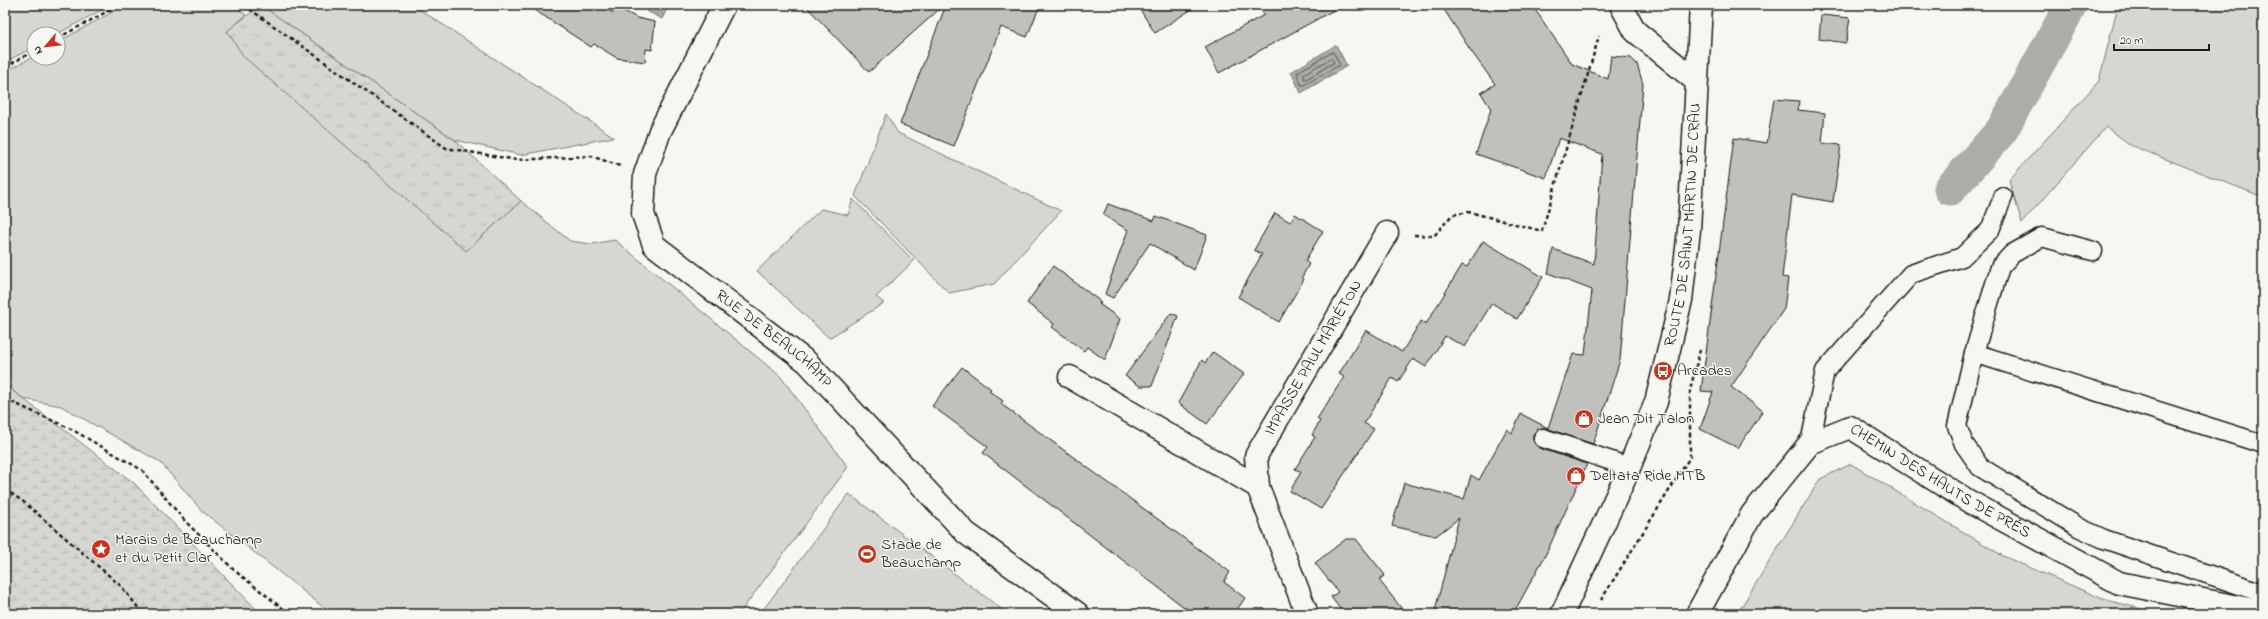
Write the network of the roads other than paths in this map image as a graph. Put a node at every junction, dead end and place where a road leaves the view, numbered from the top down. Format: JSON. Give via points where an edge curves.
{"nodes":[{"id":1,"x":724,"y":5,"type":"edge"},
{"id":2,"x":1621,"y":5,"type":"edge"},
{"id":3,"x":1701,"y":5,"type":"edge"},
{"id":4,"x":1696,"y":81,"type":"junction"},
{"id":5,"x":2003,"y":197,"type":"dead end"},
{"id":6,"x":1387,"y":233,"type":"road end"},
{"id":7,"x":2093,"y":251,"type":"dead end"},
{"id":8,"x":1974,"y":353,"type":"junction"},
{"id":9,"x":1070,"y":377,"type":"dead end"},
{"id":10,"x":1542,"y":438,"type":"dead end"},
{"id":11,"x":1810,"y":443,"type":"junction"},
{"id":12,"x":2263,"y":444,"type":"edge"},
{"id":13,"x":1629,"y":466,"type":"junction"},
{"id":14,"x":1258,"y":487,"type":"junction"},
{"id":15,"x":2263,"y":593,"type":"edge"},
{"id":16,"x":2263,"y":612,"type":"edge"},
{"id":17,"x":1078,"y":614,"type":"edge"},
{"id":18,"x":1307,"y":614,"type":"edge"},
{"id":19,"x":1562,"y":614,"type":"edge"},
{"id":20,"x":1697,"y":614,"type":"edge"}],
"edges":[{"from":1,"to":17,"type":"street","name":"RUE DE BEAUCHAMP","via":[[660,131],[645,174],[642,214],[654,245],[807,362],[966,533]]},
{"from":2,"to":4,"type":"street","via":[[1635,31]]},
{"from":3,"to":4,"type":"street","name":"ROUTE DE SAINT MARTIN DE CRAU"},
{"from":4,"to":13,"type":"street","name":"ROUTE DE SAINT MARTIN DE CRAU","via":[[1689,230],[1681,300],[1656,402]]},
{"from":5,"to":11,"type":"lane","via":[[1990,230],[1962,257],[1912,274],[1825,370]]},
{"from":6,"to":14,"type":"street","name":"IMPASSE PAUL MARIÉTON","via":[[1256,456]]},
{"from":7,"to":8,"type":"lane","via":[[2042,237],[2012,254],[2000,268]]},
{"from":8,"to":12,"type":"lane"},
{"from":8,"to":15,"type":"lane","via":[[1957,426],[1964,444],[1980,467],[2080,528],[2104,539]]},
{"from":9,"to":14,"type":"street"},
{"from":10,"to":13,"type":"lane"},
{"from":11,"to":16,"type":"street","name":"CHEMIN DES HAUTS DE PRÉS","via":[[1850,427],[1970,502],[2119,583]]},
{"from":11,"to":20,"type":"street","name":"CHEMIN DES HAUTS DE PRÉS","via":[[1752,514]]},
{"from":13,"to":19,"type":"street","name":"ROUTE DE SAINT MARTIN DE CRAU"},
{"from":14,"to":18,"type":"street","name":"IMPASSE PAUL MARIÉTON"}]}
